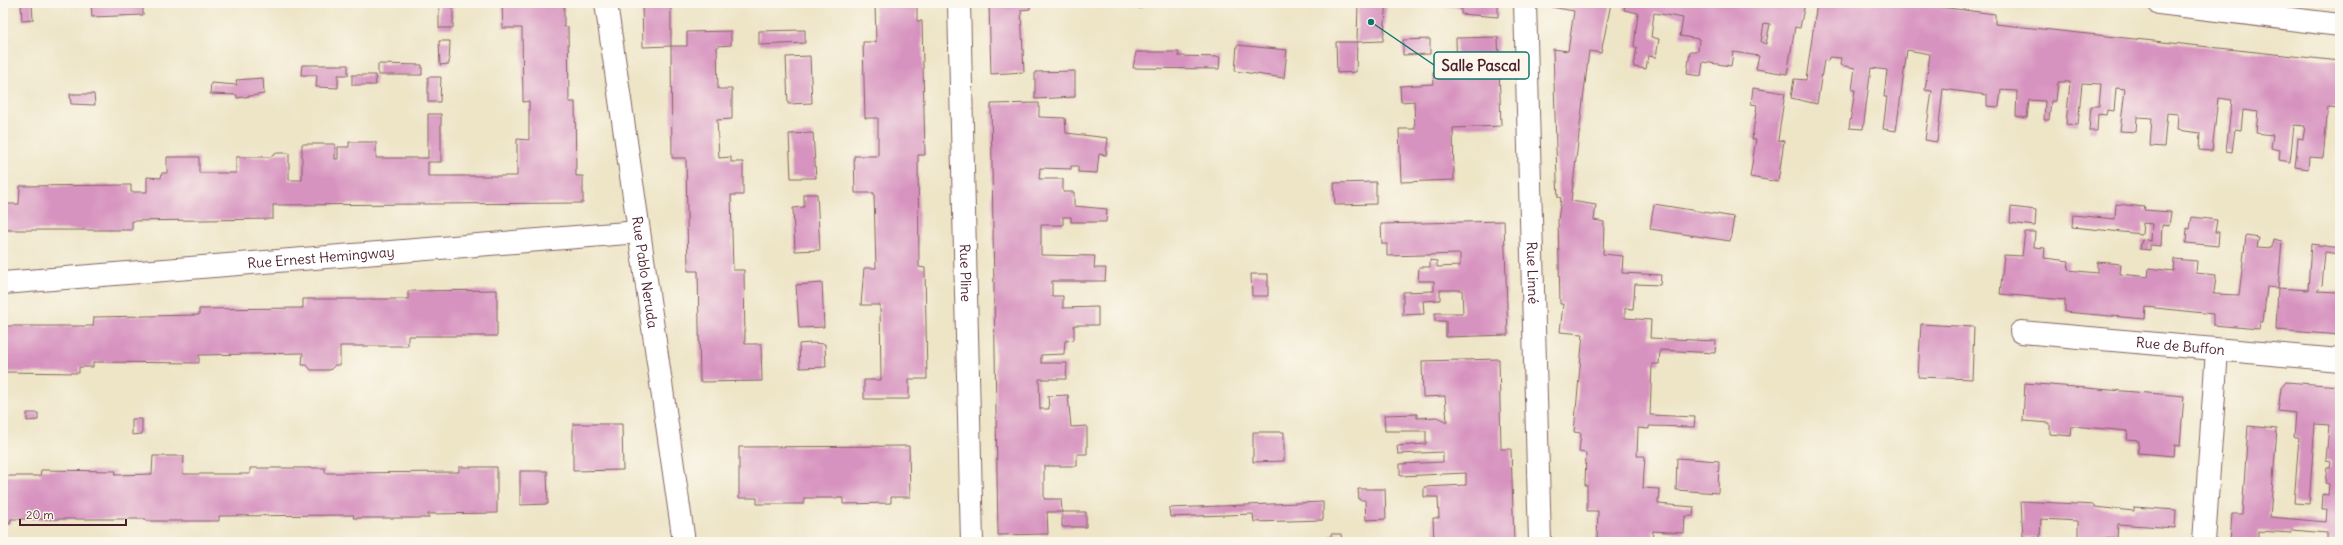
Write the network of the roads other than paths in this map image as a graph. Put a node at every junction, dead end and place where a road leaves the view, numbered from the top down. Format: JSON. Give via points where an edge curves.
{"nodes":[{"id":1,"x":606,"y":3,"type":"edge"},
{"id":2,"x":959,"y":3,"type":"edge"},
{"id":3,"x":1525,"y":3,"type":"edge"},
{"id":4,"x":2159,"y":3,"type":"edge"},
{"id":5,"x":2340,"y":25,"type":"edge"},
{"id":6,"x":639,"y":232,"type":"junction"},
{"id":7,"x":3,"y":284,"type":"edge"},
{"id":8,"x":2021,"y":332,"type":"dead end"},
{"id":9,"x":2217,"y":350,"type":"junction"},
{"id":10,"x":2340,"y":360,"type":"edge"},
{"id":11,"x":684,"y":542,"type":"edge"},
{"id":12,"x":972,"y":542,"type":"edge"},
{"id":13,"x":1540,"y":542,"type":"edge"},
{"id":14,"x":2204,"y":542,"type":"edge"}],
"edges":[{"from":1,"to":6,"type":"street","name":"Rue Pablo Neruda"},
{"from":2,"to":12,"type":"street","name":"Rue Pline"},
{"from":3,"to":13,"type":"street","name":"Rue Linné"},
{"from":4,"to":5,"type":"street"},
{"from":6,"to":7,"type":"street","name":"Rue Ernest Hemingway"},
{"from":6,"to":11,"type":"street","name":"Rue Pablo Neruda"},
{"from":8,"to":9,"type":"street","name":"Rue de Buffon"},
{"from":9,"to":10,"type":"street","name":"Rue de Buffon"},
{"from":9,"to":14,"type":"street"}]}
